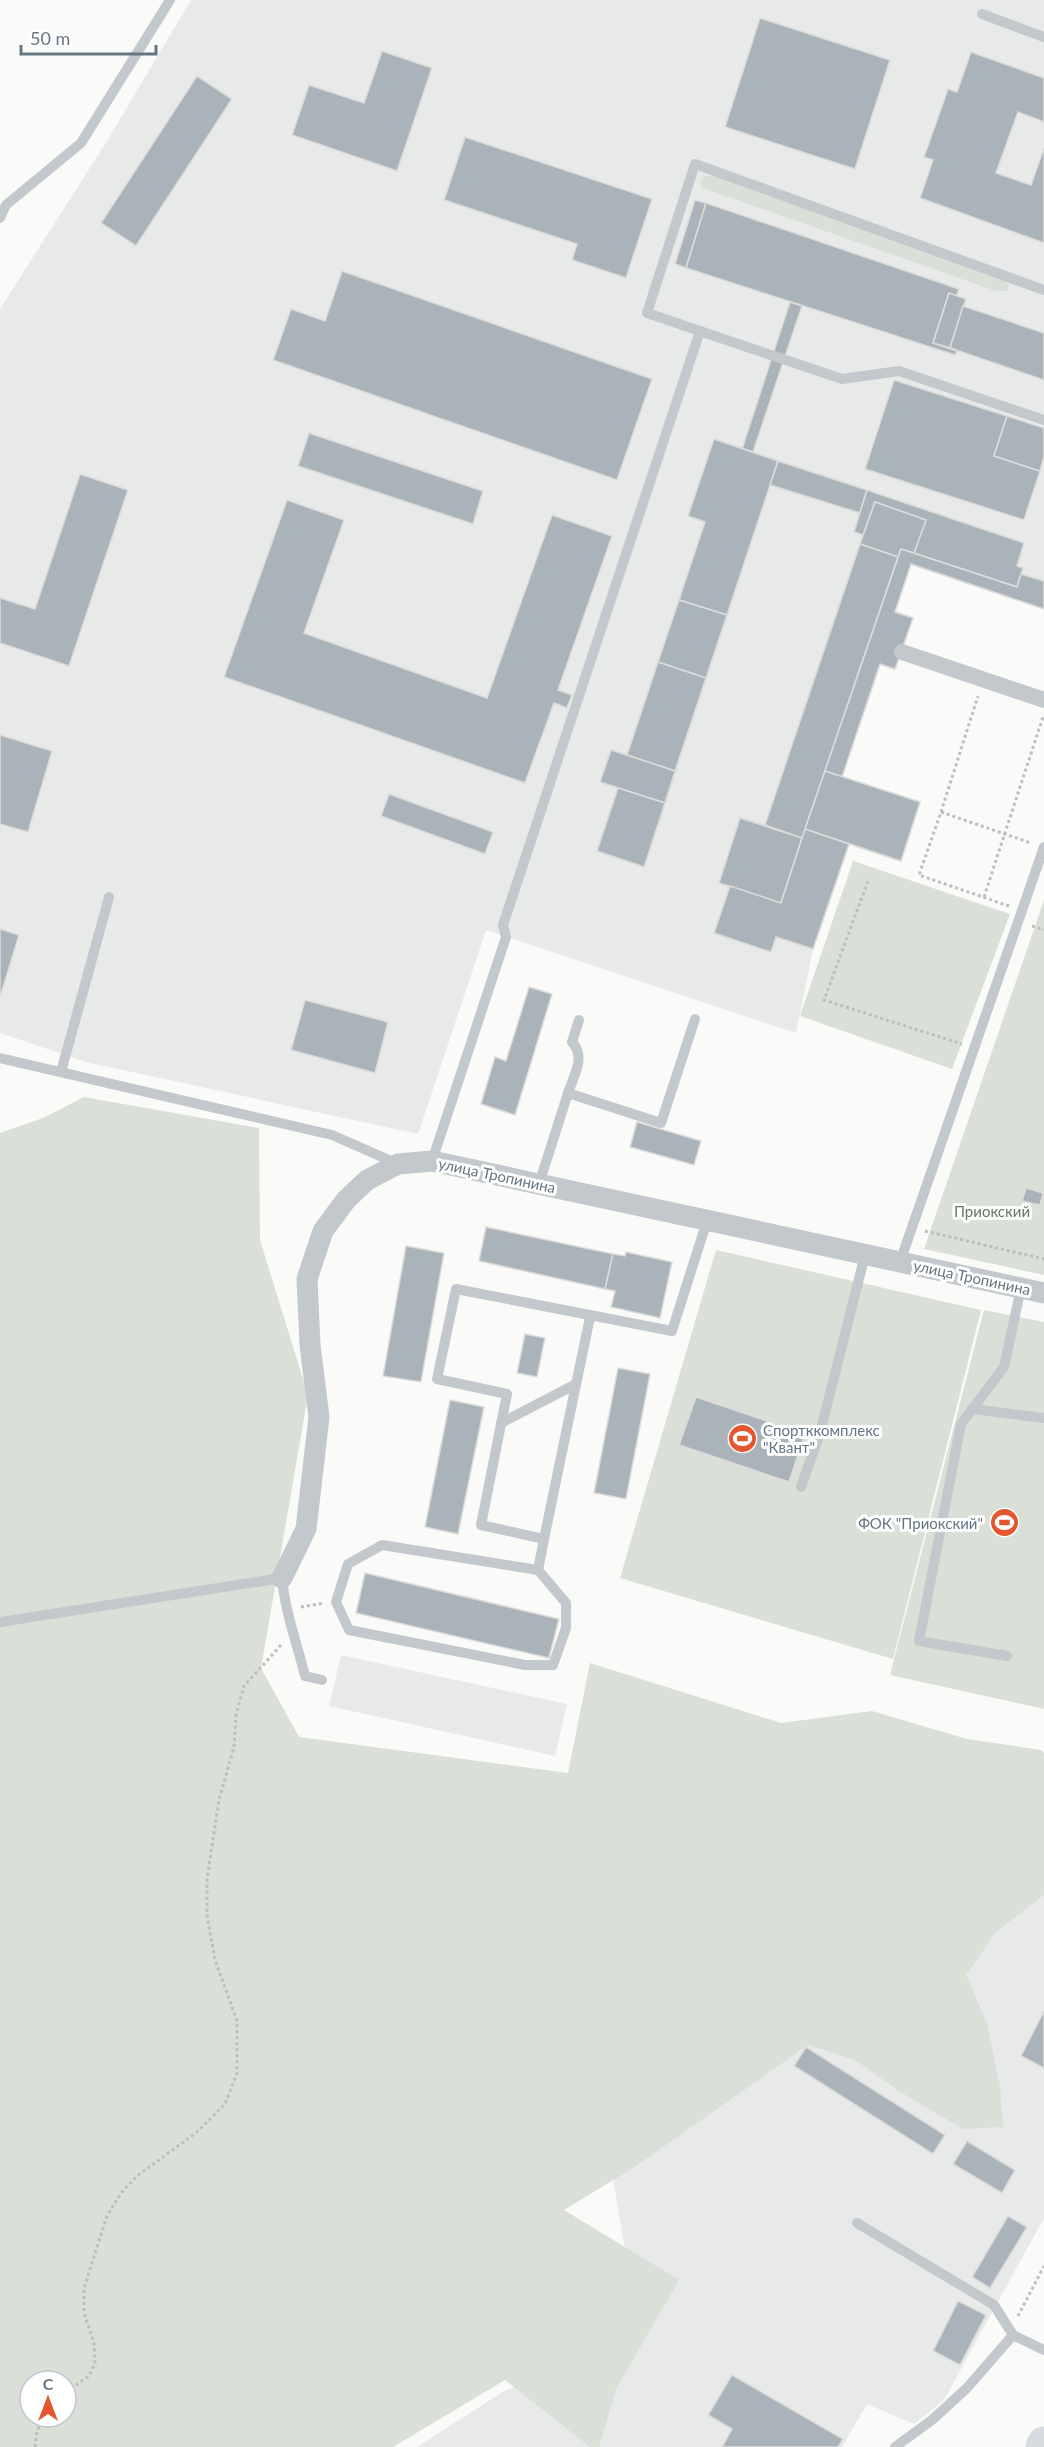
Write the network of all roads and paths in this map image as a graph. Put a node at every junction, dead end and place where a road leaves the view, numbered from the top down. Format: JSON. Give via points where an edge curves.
{"nodes":[{"id":1,"x":170,"y":0,"type":"edge"},
{"id":2,"x":982,"y":14,"type":"dead end"},
{"id":3,"x":1044,"y":37,"type":"edge"},
{"id":4,"x":0,"y":218,"type":"edge"},
{"id":5,"x":1044,"y":290,"type":"edge"},
{"id":6,"x":700,"y":331,"type":"junction"},
{"id":7,"x":1044,"y":420,"type":"edge"},
{"id":8,"x":902,"y":652,"type":"dead end"},
{"id":9,"x":983,"y":679,"type":"junction"},
{"id":10,"x":1044,"y":700,"type":"edge"},
{"id":11,"x":1044,"y":714,"type":"edge"},
{"id":12,"x":941,"y":812,"type":"junction"},
{"id":13,"x":1004,"y":834,"type":"junction"},
{"id":14,"x":1044,"y":847,"type":"edge"},
{"id":15,"x":868,"y":881,"type":"dead end"},
{"id":16,"x":109,"y":897,"type":"dead end"},
{"id":17,"x":984,"y":897,"type":"junction"},
{"id":18,"x":1022,"y":910,"type":"junction"},
{"id":19,"x":695,"y":1018,"type":"dead end"},
{"id":20,"x":579,"y":1020,"type":"dead end"},
{"id":21,"x":975,"y":1048,"type":"junction"},
{"id":22,"x":0,"y":1058,"type":"edge"},
{"id":23,"x":61,"y":1072,"type":"junction"},
{"id":24,"x":568,"y":1093,"type":"junction"},
{"id":25,"x":432,"y":1161,"type":"junction"},
{"id":26,"x":398,"y":1164,"type":"junction"},
{"id":27,"x":539,"y":1184,"type":"junction"},
{"id":28,"x":707,"y":1221,"type":"junction"},
{"id":29,"x":911,"y":1228,"type":"junction"},
{"id":30,"x":865,"y":1255,"type":"junction"},
{"id":31,"x":1044,"y":1259,"type":"edge"},
{"id":32,"x":900,"y":1262,"type":"junction"},
{"id":33,"x":1021,"y":1288,"type":"junction"},
{"id":34,"x":1044,"y":1293,"type":"edge"},
{"id":35,"x":590,"y":1317,"type":"junction"},
{"id":36,"x":576,"y":1384,"type":"junction"},
{"id":37,"x":972,"y":1409,"type":"junction"},
{"id":38,"x":1044,"y":1418,"type":"edge"},
{"id":39,"x":501,"y":1423,"type":"junction"},
{"id":40,"x":801,"y":1487,"type":"dead end"},
{"id":41,"x":544,"y":1539,"type":"junction"},
{"id":42,"x":538,"y":1570,"type":"junction"},
{"id":43,"x":282,"y":1578,"type":"junction"},
{"id":44,"x":336,"y":1602,"type":"junction"},
{"id":45,"x":285,"y":1610,"type":"junction"},
{"id":46,"x":0,"y":1622,"type":"edge"},
{"id":47,"x":294,"y":1631,"type":"junction"},
{"id":48,"x":1007,"y":1656,"type":"dead end"},
{"id":49,"x":322,"y":1680,"type":"dead end"},
{"id":50,"x":857,"y":2223,"type":"dead end"},
{"id":51,"x":1044,"y":2266,"type":"edge"},
{"id":52,"x":1013,"y":2335,"type":"junction"},
{"id":53,"x":1044,"y":2350,"type":"edge"},
{"id":54,"x":78,"y":2384,"type":"edge"},
{"id":55,"x":38,"y":2429,"type":"edge"},
{"id":56,"x":35,"y":2447,"type":"edge"},
{"id":57,"x":895,"y":2447,"type":"edge"}],
"edges":[{"from":1,"to":4,"type":"lane","via":[[81,143],[6,205]]},
{"from":2,"to":3,"type":"lane"},
{"from":5,"to":6,"type":"lane","via":[[695,164],[647,313]]},
{"from":6,"to":7,"type":"lane","via":[[842,379],[899,371]]},
{"from":6,"to":25,"type":"lane","via":[[503,925],[506,937]]},
{"from":8,"to":9,"type":"street"},
{"from":9,"to":10,"type":"street"},
{"from":9,"to":12,"type":"path"},
{"from":11,"to":13,"type":"path"},
{"from":12,"to":13,"type":"path"},
{"from":12,"to":17,"type":"path","via":[[919,875]]},
{"from":13,"to":14,"type":"path"},
{"from":13,"to":17,"type":"path"},
{"from":14,"to":18,"type":"lane"},
{"from":15,"to":21,"type":"path","via":[[824,1000]]},
{"from":16,"to":23,"type":"lane"},
{"from":17,"to":18,"type":"path"},
{"from":18,"to":21,"type":"lane"},
{"from":19,"to":24,"type":"lane","via":[[661,1124]]},
{"from":20,"to":24,"type":"lane","via":[[572,1042],[579,1049],[580,1058]]},
{"from":21,"to":29,"type":"lane"},
{"from":22,"to":23,"type":"lane"},
{"from":23,"to":26,"type":"lane","via":[[332,1135]]},
{"from":24,"to":27,"type":"lane"},
{"from":25,"to":26,"type":"street","name":"улица Тропинина"},
{"from":25,"to":27,"type":"street","name":"улица Тропинина"},
{"from":26,"to":43,"type":"street","name":"улица Тропинина","via":[[367,1180],[346,1200],[323,1231],[307,1279],[319,1417],[306,1529]]},
{"from":27,"to":28,"type":"street","name":"улица Тропинина"},
{"from":28,"to":30,"type":"street","name":"улица Тропинина"},
{"from":28,"to":35,"type":"lane","via":[[672,1331]]},
{"from":29,"to":31,"type":"path"},
{"from":29,"to":32,"type":"lane"},
{"from":30,"to":32,"type":"street","name":"улица Тропинина"},
{"from":30,"to":40,"type":"lane","via":[[820,1433]]},
{"from":32,"to":33,"type":"street","name":"улица Тропинина"},
{"from":33,"to":34,"type":"street","name":"улица Тропинина"},
{"from":33,"to":37,"type":"lane","via":[[1004,1367]]},
{"from":35,"to":36,"type":"lane"},
{"from":35,"to":39,"type":"lane","via":[[456,1289],[437,1379],[507,1394]]},
{"from":36,"to":39,"type":"lane"},
{"from":36,"to":41,"type":"lane"},
{"from":37,"to":38,"type":"lane"},
{"from":37,"to":48,"type":"lane","via":[[961,1424],[919,1641]]},
{"from":39,"to":41,"type":"lane","via":[[481,1526]]},
{"from":41,"to":42,"type":"lane"},
{"from":42,"to":44,"type":"lane","via":[[382,1545],[348,1564]]},
{"from":42,"to":44,"type":"lane","via":[[566,1603],[566,1628],[553,1665],[525,1665],[349,1630]]},
{"from":43,"to":45,"type":"lane"},
{"from":43,"to":46,"type":"lane"},
{"from":44,"to":45,"type":"path"},
{"from":45,"to":47,"type":"lane"},
{"from":47,"to":49,"type":"lane","via":[[305,1676]]},
{"from":47,"to":54,"type":"path","via":[[244,1686],[207,1878],[207,1915],[215,1960],[237,2021],[237,2073],[225,2104],[197,2132],[137,2176],[107,2216],[84,2288],[84,2313],[94,2343],[95,2364],[89,2376]]},
{"from":50,"to":52,"type":"lane","via":[[994,2305]]},
{"from":51,"to":52,"type":"path","via":[[1020,2309]]},
{"from":52,"to":53,"type":"lane"},
{"from":52,"to":57,"type":"lane","via":[[967,2388],[932,2421]]},
{"from":55,"to":56,"type":"path"}]}
